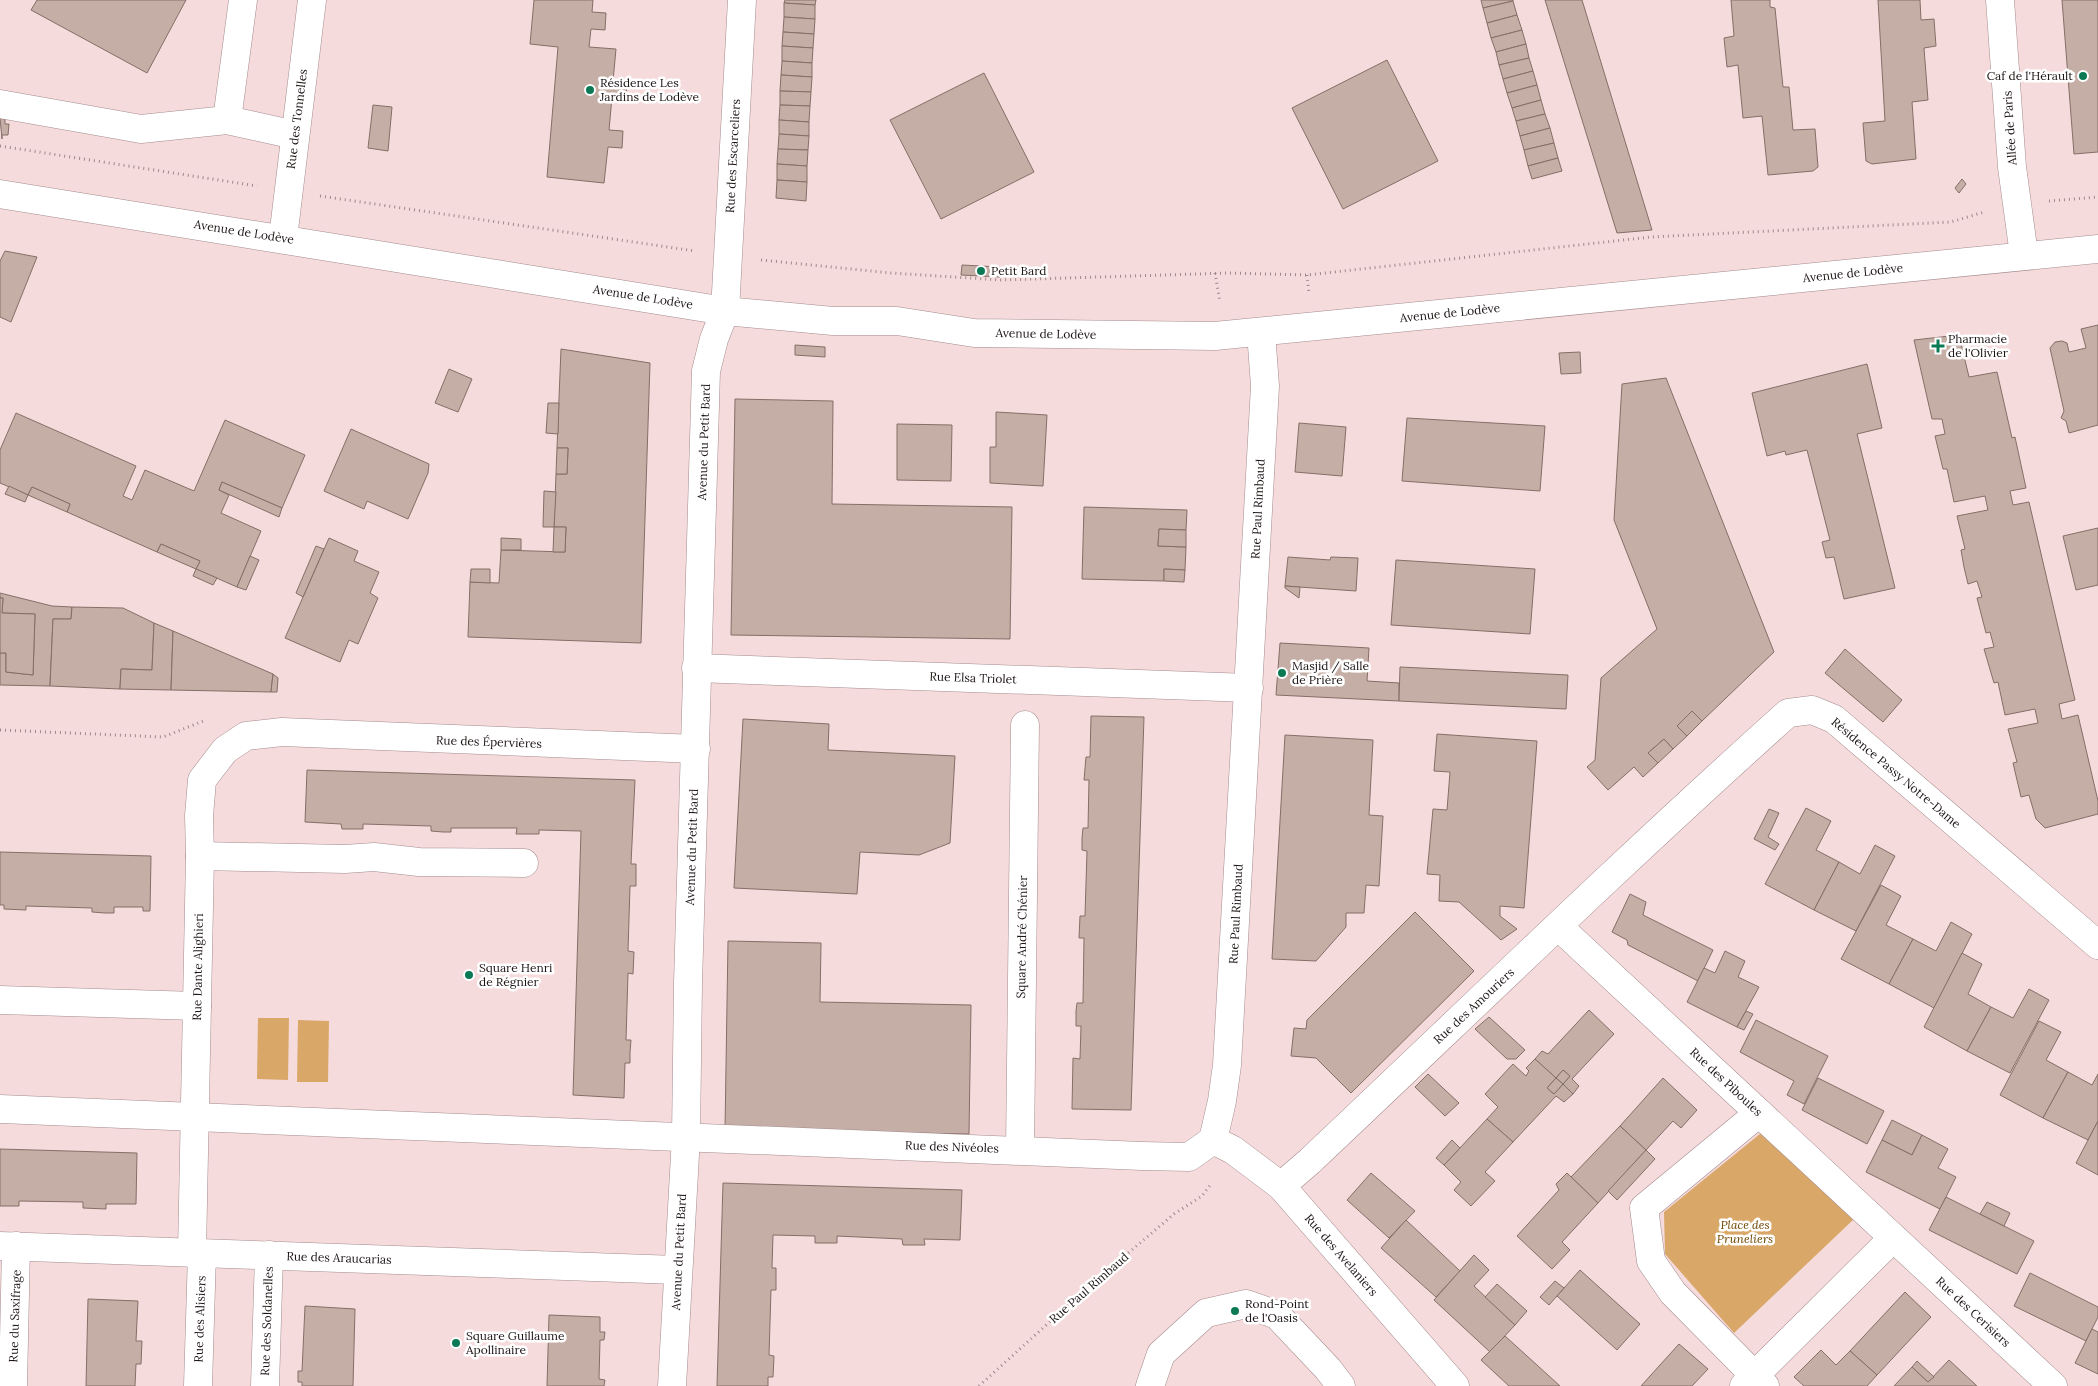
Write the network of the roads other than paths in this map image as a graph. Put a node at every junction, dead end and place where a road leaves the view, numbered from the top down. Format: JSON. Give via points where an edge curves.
{"nodes":[{"id":1,"x":243,"y":0,"type":"edge"},
{"id":2,"x":312,"y":0,"type":"edge"},
{"id":3,"x":742,"y":0,"type":"edge"},
{"id":4,"x":2000,"y":0,"type":"edge"},
{"id":5,"x":0,"y":104,"type":"edge"},
{"id":6,"x":226,"y":120,"type":"junction"},
{"id":7,"x":295,"y":135,"type":"junction"},
{"id":8,"x":0,"y":194,"type":"edge"},
{"id":9,"x":283,"y":238,"type":"junction"},
{"id":10,"x":2098,"y":249,"type":"edge"},
{"id":11,"x":2024,"y":255,"type":"junction"},
{"id":12,"x":725,"y":311,"type":"junction"},
{"id":13,"x":1262,"y":332,"type":"junction"},
{"id":14,"x":696,"y":668,"type":"junction"},
{"id":15,"x":1249,"y":688,"type":"junction"},
{"id":16,"x":1025,"y":725,"type":"dead end"},
{"id":17,"x":282,"y":732,"type":"joint"},
{"id":18,"x":696,"y":749,"type":"junction"},
{"id":19,"x":1665,"y":823,"type":"joint"},
{"id":20,"x":200,"y":856,"type":"junction"},
{"id":21,"x":524,"y":862,"type":"dead end"},
{"id":22,"x":1559,"y":927,"type":"junction"},
{"id":23,"x":2098,"y":945,"type":"edge"},
{"id":24,"x":0,"y":1000,"type":"edge"},
{"id":25,"x":197,"y":1006,"type":"junction"},
{"id":26,"x":0,"y":1109,"type":"edge"},
{"id":27,"x":1759,"y":1113,"type":"junction"},
{"id":28,"x":194,"y":1117,"type":"junction"},
{"id":29,"x":686,"y":1137,"type":"junction"},
{"id":30,"x":1213,"y":1140,"type":"junction"},
{"id":31,"x":1020,"y":1149,"type":"junction"},
{"id":32,"x":1281,"y":1186,"type":"junction"},
{"id":33,"x":1893,"y":1238,"type":"junction"},
{"id":34,"x":8,"y":1246,"type":"edge"},
{"id":35,"x":197,"y":1253,"type":"junction"},
{"id":36,"x":269,"y":1255,"type":"junction"},
{"id":37,"x":677,"y":1270,"type":"junction"},
{"id":38,"x":1755,"y":1382,"type":"edge"},
{"id":39,"x":13,"y":1386,"type":"edge"},
{"id":40,"x":198,"y":1386,"type":"edge"},
{"id":41,"x":265,"y":1386,"type":"edge"},
{"id":42,"x":672,"y":1386,"type":"edge"},
{"id":43,"x":1150,"y":1386,"type":"edge"},
{"id":44,"x":1341,"y":1386,"type":"edge"},
{"id":45,"x":1455,"y":1386,"type":"edge"},
{"id":46,"x":2053,"y":1386,"type":"edge"}],
"edges":[{"from":1,"to":6,"type":"street"},
{"from":2,"to":7,"type":"street","name":"Rue des Tonnelles"},
{"from":3,"to":12,"type":"street","name":"Rue des Escarceliers"},
{"from":4,"to":11,"type":"street","name":"Allée de Paris","via":[[2012,167]]},
{"from":5,"to":6,"type":"street","via":[[141,129]]},
{"from":6,"to":7,"type":"street"},
{"from":7,"to":9,"type":"street","name":"Rue des Tonnelles"},
{"from":8,"to":9,"type":"street","name":"Avenue de Lodève"},
{"from":9,"to":12,"type":"street","name":"Avenue de Lodève"},
{"from":10,"to":11,"type":"street","name":"Avenue de Lodève"},
{"from":11,"to":13,"type":"street","name":"Avenue de Lodève"},
{"from":12,"to":13,"type":"street","name":"Avenue de Lodève","via":[[833,321],[897,321],[974,333],[1186,337]]},
{"from":12,"to":14,"type":"street","name":"Avenue du Petit Bard","via":[[706,371]]},
{"from":13,"to":15,"type":"street","name":"Rue Paul Rimbaud","via":[[1264,386]]},
{"from":14,"to":15,"type":"street","name":"Rue Elsa Triolet"},
{"from":14,"to":18,"type":"street","name":"Avenue du Petit Bard"},
{"from":15,"to":30,"type":"street","name":"Rue Paul Rimbaud","via":[[1227,1065]]},
{"from":16,"to":31,"type":"street","name":"Square André Chénier"},
{"from":17,"to":18,"type":"street","name":"Rue des Épervières"},
{"from":17,"to":20,"type":"street","name":"Rue Dante Alighieri","via":[[246,736],[225,750],[202,780],[198,816]]},
{"from":18,"to":29,"type":"street","name":"Avenue du Petit Bard"},
{"from":19,"to":22,"type":"street","name":"Rue des Amouriers"},
{"from":19,"to":23,"type":"street","name":"Résidence Passy Notre-Dame","via":[[1788,713],[1812,710],[1834,719]]},
{"from":20,"to":21,"type":"street"},
{"from":20,"to":25,"type":"street","name":"Rue Dante Alighieri"},
{"from":22,"to":27,"type":"street","name":"Rue des Piboules"},
{"from":22,"to":32,"type":"street","name":"Rue des Amouriers"},
{"from":24,"to":25,"type":"street"},
{"from":25,"to":28,"type":"street","name":"Rue Dante Alighieri"},
{"from":26,"to":28,"type":"street"},
{"from":27,"to":33,"type":"street","name":"Rue des Piboules"},
{"from":27,"to":38,"type":"street","via":[[1644,1208],[1651,1261],[1673,1293]]},
{"from":28,"to":29,"type":"street"},
{"from":28,"to":35,"type":"street","name":"Rue Dante Alighieri"},
{"from":29,"to":31,"type":"street","name":"Rue des Nivéoles"},
{"from":29,"to":37,"type":"street","name":"Avenue du Petit Bard"},
{"from":30,"to":31,"type":"street","name":"Rue des Nivéoles","via":[[1189,1157]]},
{"from":30,"to":32,"type":"street","name":"Rue des Avelaniers","via":[[1233,1150]]},
{"from":32,"to":45,"type":"street","name":"Rue des Avelaniers"},
{"from":33,"to":38,"type":"street"},
{"from":33,"to":46,"type":"street","name":"Rue des Cerisiers"},
{"from":34,"to":35,"type":"street","name":"Rue des Araucarias"},
{"from":34,"to":39,"type":"street","name":"Rue du Saxifrage"},
{"from":35,"to":36,"type":"street","name":"Rue des Araucarias"},
{"from":35,"to":40,"type":"street","name":"Rue des Alisiers"},
{"from":36,"to":37,"type":"street","name":"Rue des Araucarias"},
{"from":36,"to":41,"type":"street","name":"Rue des Soldanelles"},
{"from":37,"to":42,"type":"street","name":"Avenue du Petit Bard"},
{"from":43,"to":44,"type":"street","via":[[1161,1354],[1206,1313],[1246,1304],[1277,1314]]}]}
